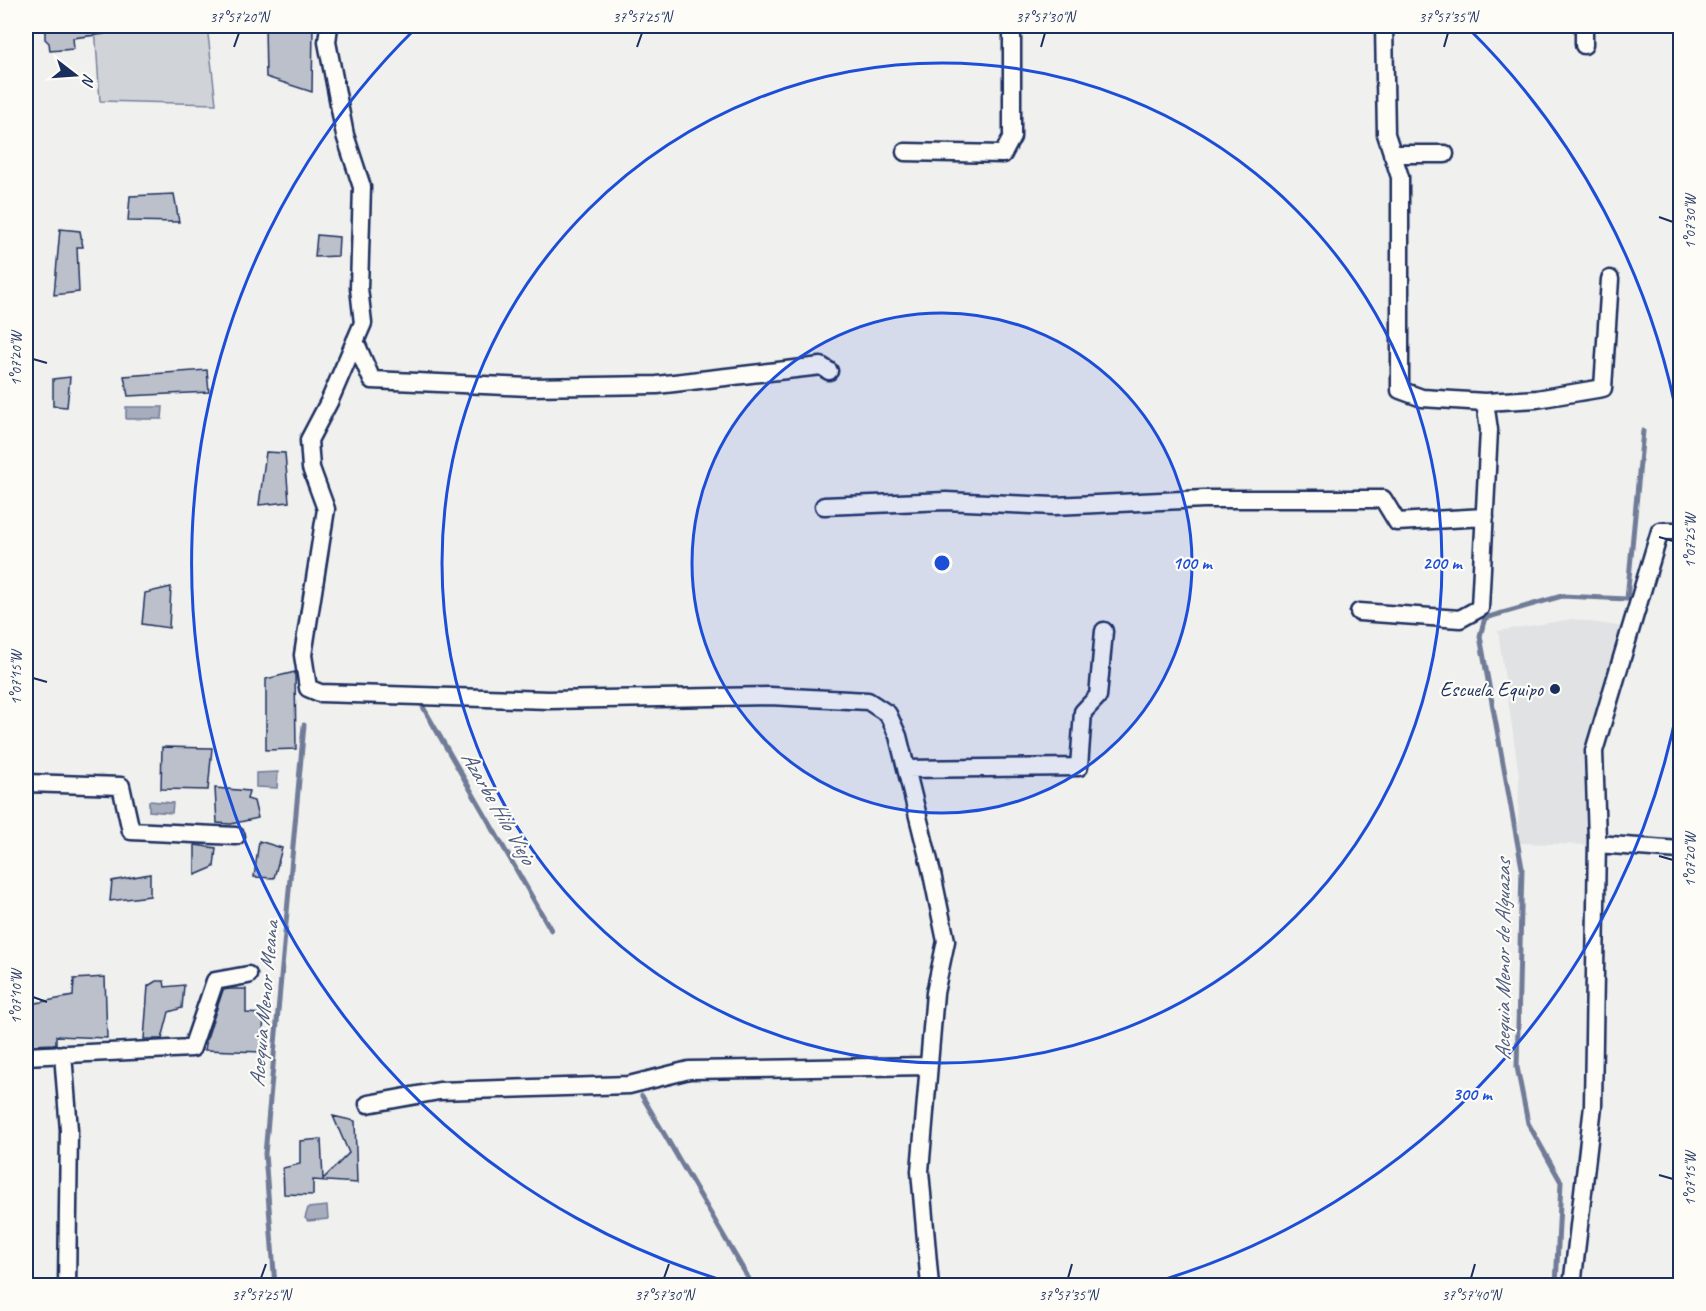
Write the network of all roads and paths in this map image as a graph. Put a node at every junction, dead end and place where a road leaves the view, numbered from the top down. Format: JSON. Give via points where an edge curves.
{"nodes":[{"id":1,"x":329,"y":26,"type":"edge"},
{"id":2,"x":1012,"y":26,"type":"edge"},
{"id":3,"x":1384,"y":26,"type":"edge"},
{"id":4,"x":1584,"y":26,"type":"edge"},
{"id":5,"x":1584,"y":45,"type":"dead end"},
{"id":6,"x":905,"y":153,"type":"dead end"},
{"id":7,"x":1392,"y":154,"type":"junction"},
{"id":8,"x":1445,"y":154,"type":"dead end"},
{"id":9,"x":1610,"y":279,"type":"dead end"},
{"id":10,"x":355,"y":341,"type":"junction"},
{"id":11,"x":830,"y":371,"type":"dead end"},
{"id":12,"x":1485,"y":402,"type":"junction"},
{"id":13,"x":824,"y":506,"type":"dead end"},
{"id":14,"x":1485,"y":517,"type":"junction"},
{"id":15,"x":1680,"y":531,"type":"edge"},
{"id":16,"x":1359,"y":612,"type":"dead end"},
{"id":17,"x":1104,"y":631,"type":"dead end"},
{"id":18,"x":906,"y":769,"type":"junction"},
{"id":19,"x":26,"y":783,"type":"edge"},
{"id":20,"x":236,"y":836,"type":"dead end"},
{"id":21,"x":1597,"y":844,"type":"junction"},
{"id":22,"x":1680,"y":850,"type":"edge"},
{"id":23,"x":248,"y":975,"type":"dead end"},
{"id":24,"x":63,"y":1054,"type":"junction"},
{"id":25,"x":26,"y":1056,"type":"edge"},
{"id":26,"x":928,"y":1066,"type":"junction"},
{"id":27,"x":368,"y":1104,"type":"dead end"},
{"id":28,"x":67,"y":1286,"type":"edge"},
{"id":29,"x":930,"y":1286,"type":"edge"},
{"id":30,"x":1572,"y":1286,"type":"edge"}],
"edges":[{"from":1,"to":10,"type":"street","via":[[327,42],[345,135],[362,187],[359,288],[363,323]]},
{"from":2,"to":6,"type":"street","via":[[1012,137],[1003,154]]},
{"from":3,"to":7,"type":"street","via":[[1386,134]]},
{"from":4,"to":5,"type":"street"},
{"from":7,"to":8,"type":"street"},
{"from":7,"to":12,"type":"street","via":[[1400,177],[1400,390],[1422,398]]},
{"from":9,"to":12,"type":"street","via":[[1602,388],[1537,399]]},
{"from":10,"to":11,"type":"street","via":[[372,380],[541,387],[657,385],[821,366]]},
{"from":10,"to":18,"type":"street","via":[[309,440],[311,468],[326,509],[303,655],[308,688],[320,693],[549,700],[770,696],[868,701],[888,714]]},
{"from":12,"to":14,"type":"street","via":[[1490,430]]},
{"from":13,"to":14,"type":"street","via":[[946,501],[1054,506],[1383,499],[1397,522]]},
{"from":14,"to":16,"type":"street","via":[[1480,608],[1460,619]]},
{"from":15,"to":21,"type":"street","via":[[1660,531],[1594,751]]},
{"from":17,"to":18,"type":"street","via":[[1098,696],[1083,712],[1079,767]]},
{"from":18,"to":26,"type":"street","via":[[946,941],[935,993]]},
{"from":19,"to":20,"type":"street","via":[[121,786],[131,831]]},
{"from":21,"to":22,"type":"street"},
{"from":21,"to":30,"type":"street","via":[[1593,1106]]},
{"from":23,"to":24,"type":"street","via":[[215,981],[192,1048]]},
{"from":24,"to":25,"type":"street"},
{"from":24,"to":28,"type":"street","via":[[69,1130]]},
{"from":26,"to":27,"type":"street","via":[[688,1071],[629,1085],[439,1091]]},
{"from":26,"to":29,"type":"street","via":[[920,1171]]}]}
